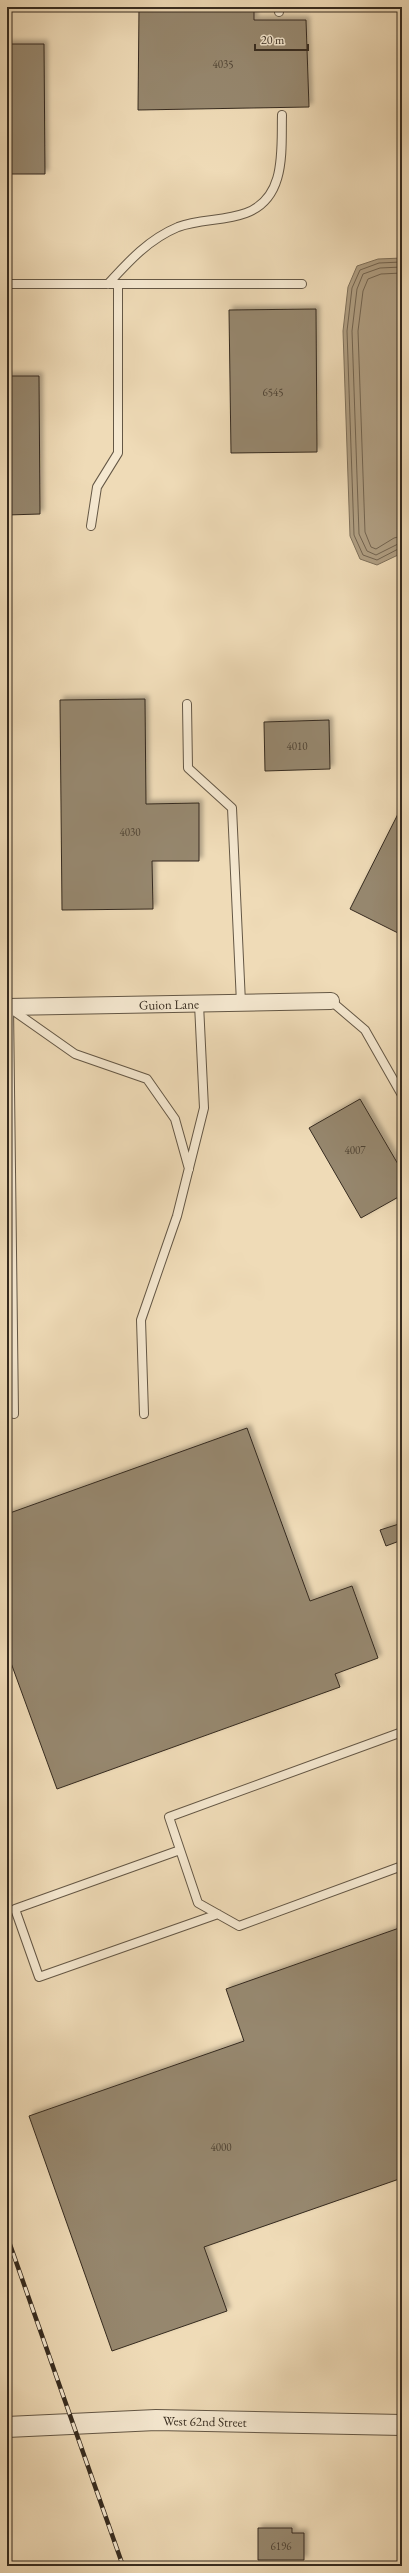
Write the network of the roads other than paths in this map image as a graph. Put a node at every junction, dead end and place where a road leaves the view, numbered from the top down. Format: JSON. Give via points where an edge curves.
{"nodes":[{"id":1,"x":282,"y":115,"type":"dead end"},
{"id":2,"x":7,"y":284,"type":"edge"},
{"id":3,"x":108,"y":284,"type":"junction"},
{"id":4,"x":118,"y":284,"type":"junction"},
{"id":5,"x":302,"y":284,"type":"dead end"},
{"id":6,"x":91,"y":526,"type":"dead end"},
{"id":7,"x":187,"y":704,"type":"dead end"},
{"id":8,"x":331,"y":1001,"type":"joint"},
{"id":9,"x":241,"y":1003,"type":"junction"},
{"id":10,"x":199,"y":1004,"type":"junction"},
{"id":11,"x":8,"y":1007,"type":"edge"},
{"id":12,"x":402,"y":1095,"type":"edge"},
{"id":13,"x":189,"y":1170,"type":"junction"},
{"id":14,"x":14,"y":1414,"type":"dead end"},
{"id":15,"x":144,"y":1414,"type":"dead end"},
{"id":16,"x":402,"y":1732,"type":"edge"},
{"id":17,"x":180,"y":1850,"type":"junction"},
{"id":18,"x":402,"y":1866,"type":"edge"},
{"id":19,"x":218,"y":1914,"type":"junction"},
{"id":20,"x":402,"y":2425,"type":"edge"},
{"id":21,"x":7,"y":2427,"type":"edge"}],
"edges":[{"from":1,"to":3,"type":"lane","via":[[281,166],[271,196],[247,212],[178,227],[139,250]]},
{"from":2,"to":3,"type":"lane"},
{"from":3,"to":4,"type":"lane"},
{"from":4,"to":5,"type":"lane"},
{"from":4,"to":6,"type":"lane","via":[[118,453],[97,487]]},
{"from":7,"to":9,"type":"lane","via":[[188,768],[232,808]]},
{"from":8,"to":9,"type":"street","name":"Guion Lane"},
{"from":8,"to":12,"type":"lane","via":[[365,1030]]},
{"from":9,"to":10,"type":"street","name":"Guion Lane"},
{"from":10,"to":11,"type":"street","name":"Guion Lane"},
{"from":10,"to":13,"type":"lane","via":[[204,1108]]},
{"from":11,"to":13,"type":"lane","via":[[75,1054],[147,1079],[175,1119]]},
{"from":11,"to":14,"type":"lane"},
{"from":13,"to":15,"type":"lane","via":[[177,1216],[140,1320]]},
{"from":16,"to":17,"type":"lane","via":[[169,1817]]},
{"from":17,"to":19,"type":"lane","via":[[198,1903]]},
{"from":17,"to":19,"type":"lane","via":[[15,1909],[39,1977]]},
{"from":18,"to":19,"type":"lane","via":[[240,1926]]},
{"from":20,"to":21,"type":"street","name":"West 62nd Street","via":[[156,2420]]}]}
